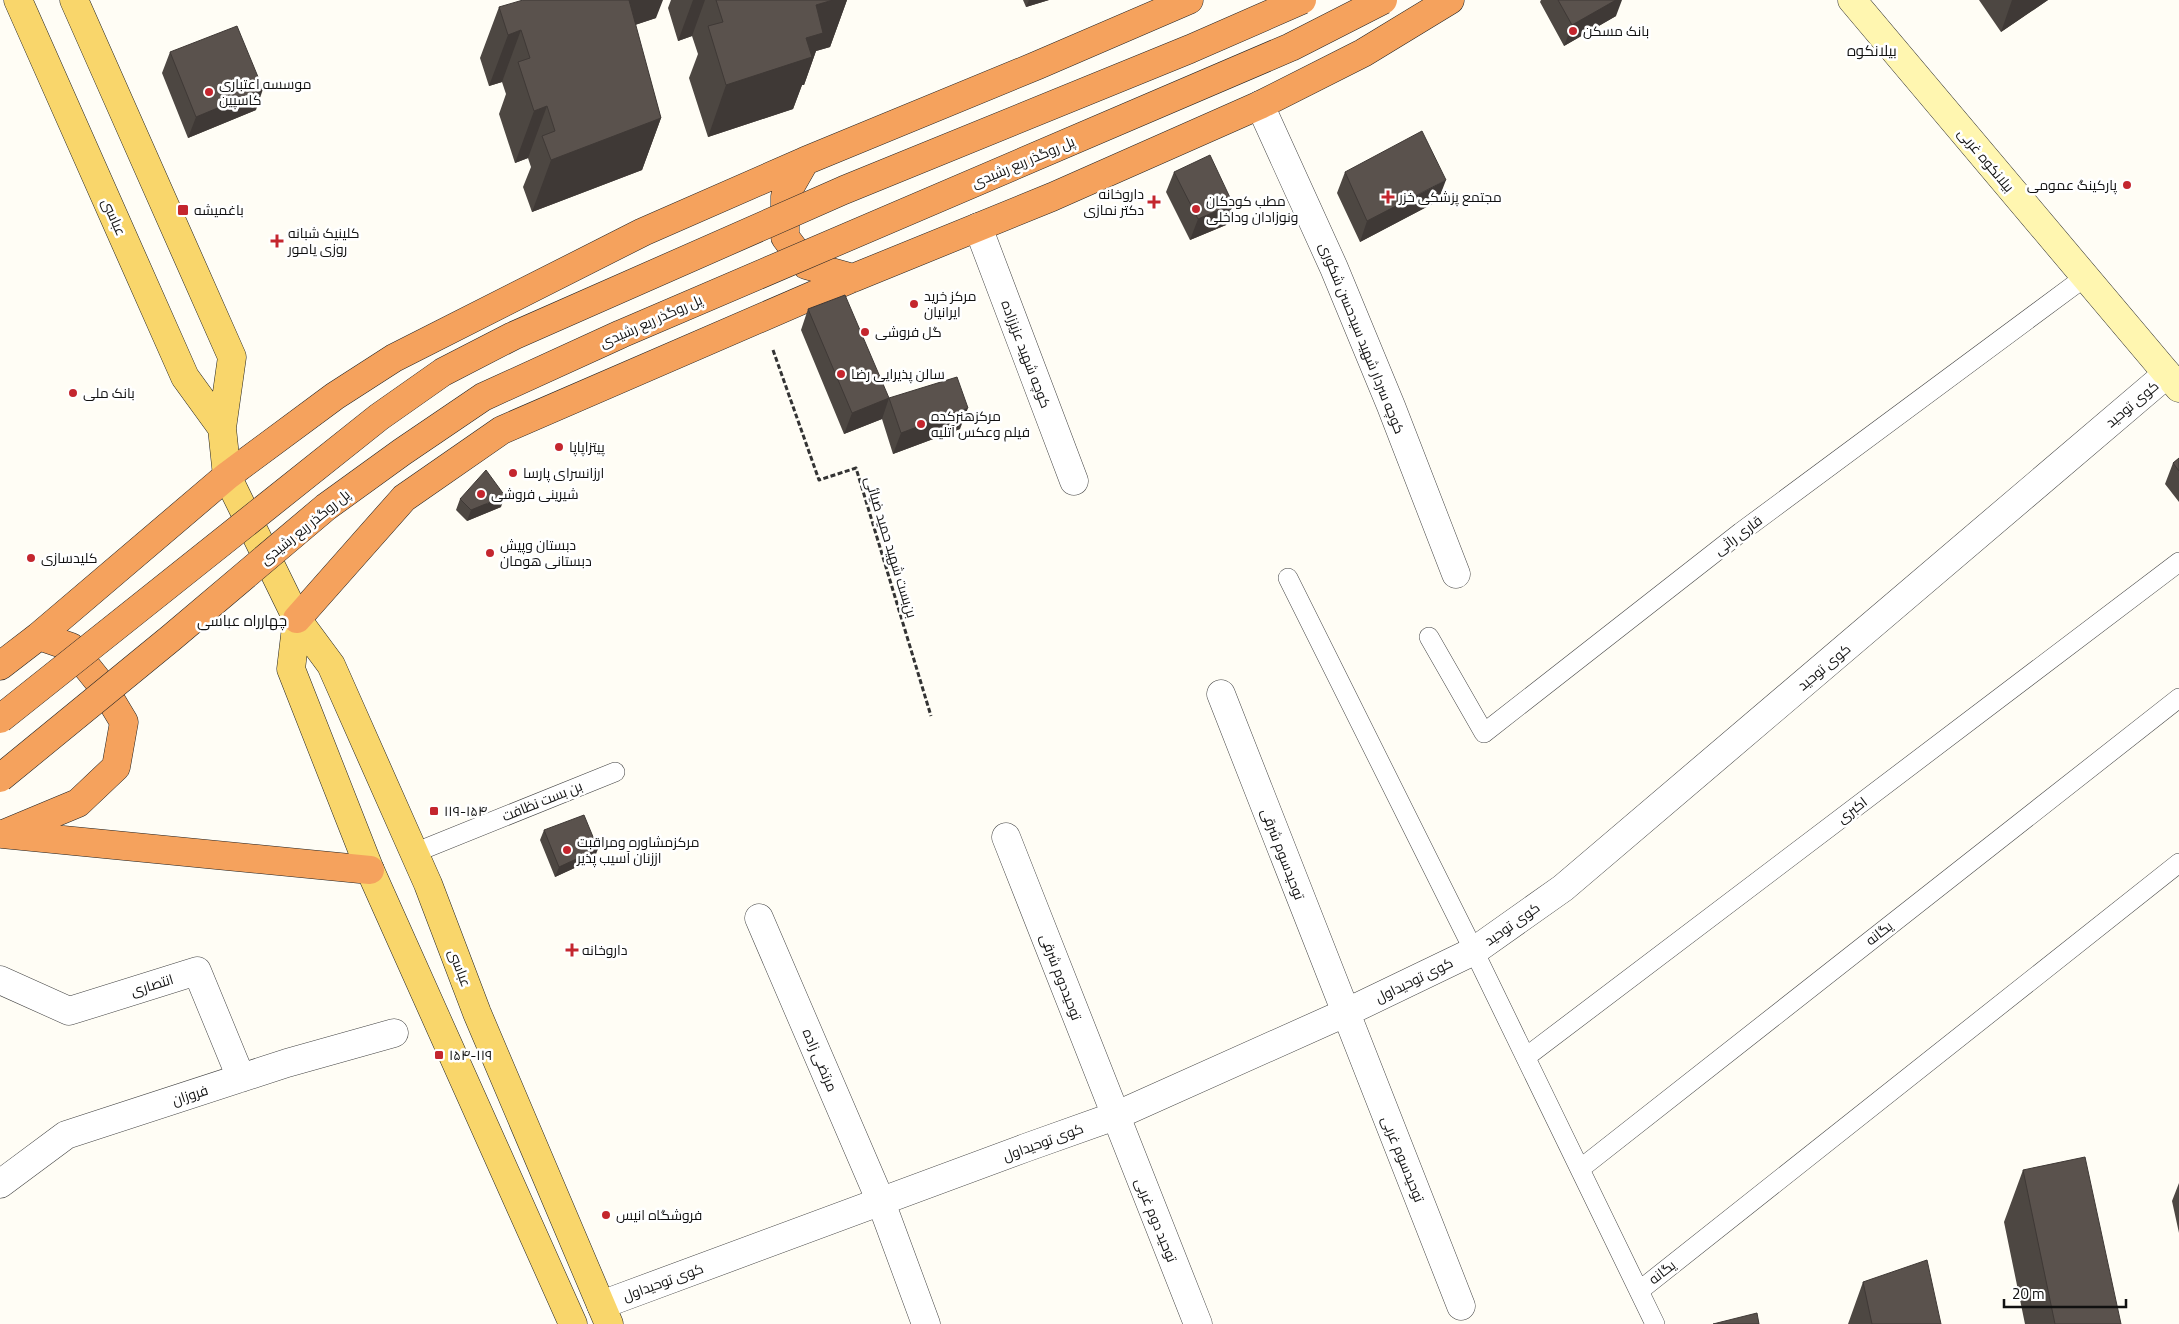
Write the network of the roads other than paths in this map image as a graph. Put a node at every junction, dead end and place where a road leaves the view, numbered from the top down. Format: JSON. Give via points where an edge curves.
{"nodes":[{"id":1,"x":18,"y":0,"type":"edge"},
{"id":2,"x":74,"y":0,"type":"edge"},
{"id":3,"x":1189,"y":0,"type":"edge"},
{"id":4,"x":1302,"y":0,"type":"edge"},
{"id":5,"x":1383,"y":0,"type":"edge"},
{"id":6,"x":1450,"y":0,"type":"edge"},
{"id":7,"x":1852,"y":0,"type":"edge"},
{"id":8,"x":1260,"y":105,"type":"junction"},
{"id":9,"x":805,"y":162,"type":"junction"},
{"id":10,"x":978,"y":227,"type":"junction"},
{"id":11,"x":2085,"y":277,"type":"junction"},
{"id":12,"x":853,"y":278,"type":"junction"},
{"id":13,"x":2173,"y":381,"type":"edge"},
{"id":14,"x":222,"y":428,"type":"junction"},
{"id":15,"x":227,"y":476,"type":"junction"},
{"id":16,"x":1074,"y":481,"type":"dead end"},
{"id":17,"x":2178,"y":562,"type":"edge"},
{"id":18,"x":1456,"y":574,"type":"dead end"},
{"id":19,"x":1288,"y":578,"type":"dead end"},
{"id":20,"x":297,"y":619,"type":"junction"},
{"id":21,"x":39,"y":636,"type":"junction"},
{"id":22,"x":1429,"y":636,"type":"dead end"},
{"id":23,"x":0,"y":666,"type":"edge"},
{"id":24,"x":1221,"y":694,"type":"dead end"},
{"id":25,"x":2179,"y":698,"type":"edge"},
{"id":26,"x":0,"y":719,"type":"edge"},
{"id":27,"x":615,"y":772,"type":"dead end"},
{"id":28,"x":0,"y":778,"type":"edge"},
{"id":29,"x":1,"y":835,"type":"edge"},
{"id":30,"x":1006,"y":837,"type":"dead end"},
{"id":31,"x":414,"y":853,"type":"junction"},
{"id":32,"x":2179,"y":862,"type":"edge"},
{"id":33,"x":370,"y":870,"type":"junction"},
{"id":34,"x":759,"y":918,"type":"dead end"},
{"id":35,"x":1474,"y":951,"type":"junction"},
{"id":36,"x":0,"y":980,"type":"edge"},
{"id":37,"x":1345,"y":1013,"type":"junction"},
{"id":38,"x":394,"y":1033,"type":"dead end"},
{"id":39,"x":1526,"y":1057,"type":"junction"},
{"id":40,"x":241,"y":1078,"type":"junction"},
{"id":41,"x":1115,"y":1116,"type":"junction"},
{"id":42,"x":1580,"y":1169,"type":"junction"},
{"id":43,"x":0,"y":1184,"type":"edge"},
{"id":44,"x":881,"y":1202,"type":"junction"},
{"id":45,"x":1639,"y":1291,"type":"junction"},
{"id":46,"x":1461,"y":1306,"type":"dead end"},
{"id":47,"x":605,"y":1314,"type":"edge"},
{"id":48,"x":573,"y":1324,"type":"edge"},
{"id":49,"x":926,"y":1324,"type":"edge"},
{"id":50,"x":1198,"y":1324,"type":"edge"},
{"id":51,"x":1655,"y":1324,"type":"edge"}],
"edges":[{"from":1,"to":14,"type":"main road","name":"عباسى","via":[[185,377]]},
{"from":2,"to":14,"type":"main road","name":"عباسى","via":[[232,357]]},
{"from":3,"to":9,"type":"highway"},
{"from":4,"to":26,"type":"highway","bridge":true,"via":[[844,190],[513,336],[443,372],[379,417]]},
{"from":5,"to":28,"type":"highway","name":"پل روگذر ربع رشیدی","bridge":true,"via":[[1291,47],[621,334],[483,397],[326,507],[164,645]]},
{"from":6,"to":8,"type":"highway","via":[[1363,54]]},
{"from":7,"to":11,"type":"street","name":"بیلانکوه غربی"},
{"from":8,"to":10,"type":"highway"},
{"from":8,"to":18,"type":"street","name":"کوچه سردار شهید سیدحسن شکوری","via":[[1334,268]]},
{"from":9,"to":12,"type":"highway","via":[[785,196],[784,237],[806,265]]},
{"from":9,"to":15,"type":"highway","via":[[643,232],[394,358],[335,396]]},
{"from":10,"to":12,"type":"highway"},
{"from":10,"to":16,"type":"street","name":"کوچه شهید عزیززاده"},
{"from":11,"to":13,"type":"street","name":"بیلانکوه غربی"},
{"from":11,"to":22,"type":"lane","name":"قاری راثی","via":[[1741,532],[1484,733]]},
{"from":12,"to":20,"type":"highway","via":[[502,430],[404,498]]},
{"from":13,"to":35,"type":"street","name":"کوی توحید","via":[[1563,888]]},
{"from":14,"to":15,"type":"main road","name":"عباسى"},
{"from":15,"to":20,"type":"main road","name":"عباسى"},
{"from":15,"to":21,"type":"highway"},
{"from":17,"to":39,"type":"lane","name":"اکبری"},
{"from":19,"to":35,"type":"lane"},
{"from":20,"to":31,"type":"main road","name":"عباسى","via":[[331,666]]},
{"from":20,"to":33,"type":"main road","via":[[291,669]]},
{"from":21,"to":23,"type":"highway"},
{"from":21,"to":29,"type":"highway","via":[[71,646],[104,687],[124,722],[116,767],[78,803]]},
{"from":24,"to":37,"type":"street","name":"توحیدسوم شرقی"},
{"from":25,"to":42,"type":"lane","name":"یگانه"},
{"from":27,"to":31,"type":"lane","name":"بن بست نظافت"},
{"from":29,"to":33,"type":"highway"},
{"from":30,"to":41,"type":"street","name":"توحیددوم شرقی"},
{"from":31,"to":47,"type":"main road","name":"عباسى"},
{"from":32,"to":45,"type":"lane","name":"یگانه"},
{"from":33,"to":48,"type":"main road"},
{"from":34,"to":44,"type":"street","name":"مرتضی زاده"},
{"from":35,"to":37,"type":"street","name":"کوی توحیداول"},
{"from":35,"to":39,"type":"lane"},
{"from":36,"to":40,"type":"street","name":"انتصاری","via":[[69,1011],[197,971]]},
{"from":37,"to":41,"type":"street","name":"کوی توحیداول"},
{"from":37,"to":46,"type":"street","name":"توحیدسوم غربی"},
{"from":38,"to":40,"type":"street","name":"فروزان"},
{"from":39,"to":42,"type":"lane"},
{"from":40,"to":43,"type":"street","name":"فروزان","via":[[66,1135]]},
{"from":41,"to":44,"type":"street","name":"کوی توحیداول"},
{"from":41,"to":50,"type":"street","name":"توحید دوم غربی"},
{"from":42,"to":45,"type":"lane"},
{"from":44,"to":47,"type":"street","name":"کوی توحیداول"},
{"from":44,"to":49,"type":"street","name":"مرتضی زاده"},
{"from":45,"to":51,"type":"lane"}]}
